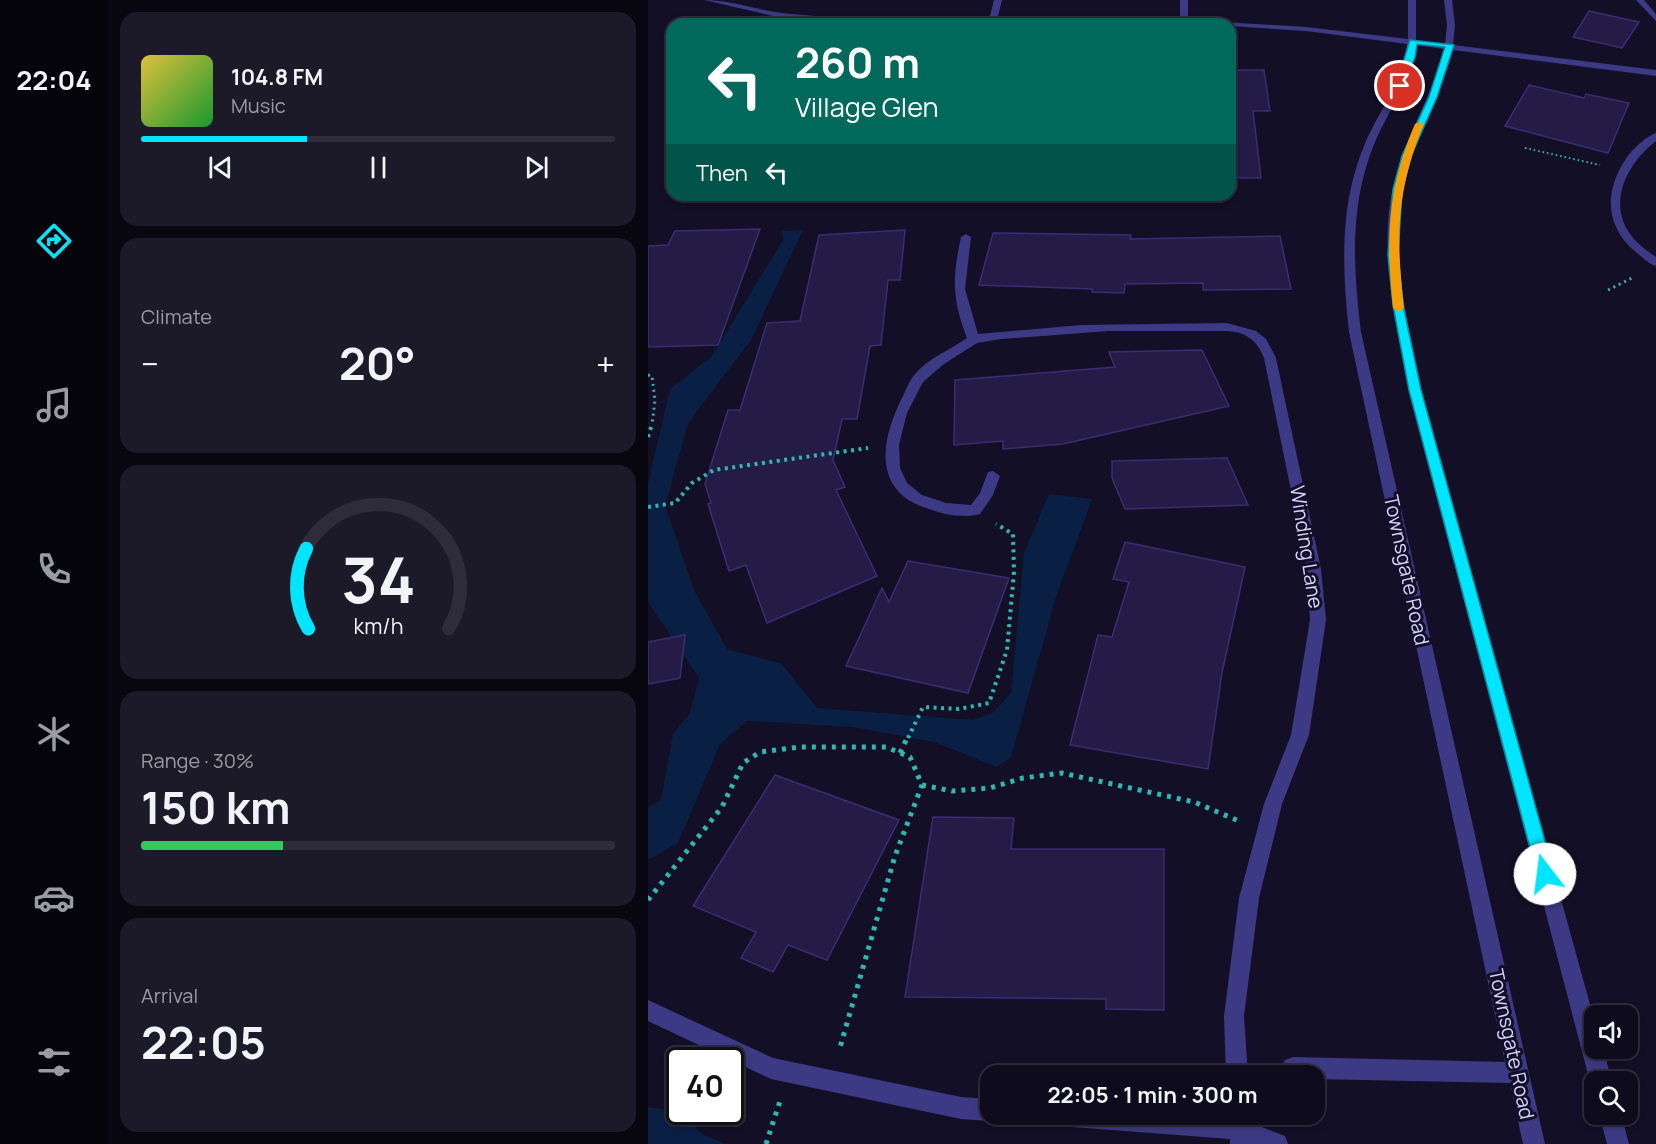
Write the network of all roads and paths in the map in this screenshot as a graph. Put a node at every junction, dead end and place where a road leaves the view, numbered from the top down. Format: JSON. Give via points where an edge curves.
{"nodes":[{"id":1,"x":708,"y":0,"type":"edge"},
{"id":2,"x":760,"y":0,"type":"edge"},
{"id":3,"x":998,"y":0,"type":"edge"},
{"id":4,"x":1184,"y":0,"type":"edge"},
{"id":5,"x":1412,"y":0,"type":"edge"},
{"id":6,"x":1448,"y":0,"type":"edge"},
{"id":7,"x":1640,"y":0,"type":"edge"},
{"id":8,"x":745,"y":8,"type":"junction"},
{"id":9,"x":802,"y":18,"type":"edge"},
{"id":10,"x":994,"y":18,"type":"edge"},
{"id":11,"x":1184,"y":18,"type":"edge"},
{"id":12,"x":1656,"y":20,"type":"edge"},
{"id":13,"x":1236,"y":25,"type":"edge"},
{"id":14,"x":1413,"y":41,"type":"junction"},
{"id":15,"x":1450,"y":45,"type":"junction"},
{"id":16,"x":1656,"y":73,"type":"edge"},
{"id":17,"x":1656,"y":136,"type":"edge"},
{"id":18,"x":1525,"y":148,"type":"dead end"},
{"id":19,"x":1603,"y":165,"type":"dead end"},
{"id":20,"x":966,"y":237,"type":"dead end"},
{"id":21,"x":1656,"y":263,"type":"edge"},
{"id":22,"x":974,"y":339,"type":"junction"},
{"id":23,"x":648,"y":375,"type":"edge"},
{"id":24,"x":648,"y":437,"type":"edge"},
{"id":25,"x":892,"y":444,"type":"junction"},
{"id":26,"x":993,"y":476,"type":"dead end"},
{"id":27,"x":669,"y":504,"type":"joint"},
{"id":28,"x":648,"y":507,"type":"edge"},
{"id":29,"x":975,"y":510,"type":"junction"},
{"id":30,"x":900,"y":753,"type":"junction"},
{"id":31,"x":922,"y":785,"type":"junction"},
{"id":32,"x":1266,"y":832,"type":"junction"},
{"id":33,"x":648,"y":900,"type":"edge"},
{"id":34,"x":648,"y":1010,"type":"edge"},
{"id":35,"x":1236,"y":1065,"type":"edge"},
{"id":36,"x":1325,"y":1069,"type":"edge"},
{"id":37,"x":1598,"y":1071,"type":"edge"},
{"id":38,"x":790,"y":1072,"type":"junction"},
{"id":39,"x":1518,"y":1074,"type":"junction"},
{"id":40,"x":831,"y":1080,"type":"junction"},
{"id":41,"x":980,"y":1109,"type":"edge"},
{"id":42,"x":1243,"y":1125,"type":"edge"},
{"id":43,"x":1613,"y":1125,"type":"edge"},
{"id":44,"x":767,"y":1141,"type":"edge"},
{"id":45,"x":1277,"y":1144,"type":"edge"},
{"id":46,"x":1534,"y":1144,"type":"edge"},
{"id":47,"x":1618,"y":1144,"type":"edge"}],
"edges":[{"from":1,"to":8,"type":"street"},
{"from":2,"to":8,"type":"street"},
{"from":3,"to":10,"type":"street"},
{"from":4,"to":11,"type":"street"},
{"from":5,"to":14,"type":"street","name":"Townsgate Road"},
{"from":6,"to":15,"type":"street"},
{"from":7,"to":12,"type":"street"},
{"from":8,"to":9,"type":"street"},
{"from":13,"to":14,"type":"street"},
{"from":14,"to":15,"type":"street"},
{"from":14,"to":39,"type":"street","name":"Townsgate Road","via":[[1400,86],[1362,164],[1354,195],[1348,277],[1358,344]]},
{"from":15,"to":16,"type":"street"},
{"from":15,"to":37,"type":"street","via":[[1433,97],[1406,156],[1397,190],[1393,255],[1398,305],[1418,401]]},
{"from":17,"to":21,"type":"street","via":[[1628,162],[1615,188],[1613,213],[1628,239]]},
{"from":18,"to":19,"type":"path"},
{"from":20,"to":22,"type":"street","via":[[957,281],[960,304]]},
{"from":22,"to":25,"type":"street","via":[[921,376],[898,417]]},
{"from":22,"to":32,"type":"street","name":"Winding Lane","via":[[1037,330],[1122,326],[1247,331],[1265,344],[1314,569],[1318,620],[1300,735]]},
{"from":23,"to":24,"type":"path","via":[[652,376],[657,398]]},
{"from":25,"to":27,"type":"path","via":[[714,470],[695,479],[675,504]]},
{"from":25,"to":29,"type":"street","via":[[893,463],[902,487],[932,506]]},
{"from":26,"to":29,"type":"street"},
{"from":27,"to":28,"type":"path"},
{"from":29,"to":30,"type":"path","via":[[1013,534],[1007,650],[989,703],[958,709],[923,707]]},
{"from":30,"to":31,"type":"path","via":[[910,757]]},
{"from":30,"to":33,"type":"path","via":[[886,747],[799,747],[759,752],[743,763],[722,807]]},
{"from":31,"to":32,"type":"path","via":[[952,791],[990,788],[1023,778],[1062,773],[1194,802]]},
{"from":31,"to":40,"type":"path","via":[[896,856]]},
{"from":32,"to":35,"type":"street","name":"Winding Lane","via":[[1249,898],[1234,1016]]},
{"from":34,"to":38,"type":"street","via":[[771,1068]]},
{"from":36,"to":39,"type":"street"},
{"from":38,"to":40,"type":"street"},
{"from":38,"to":44,"type":"path"},
{"from":39,"to":46,"type":"street","name":"Townsgate Road"},
{"from":40,"to":41,"type":"street"},
{"from":42,"to":45,"type":"street"},
{"from":43,"to":47,"type":"street"}]}
